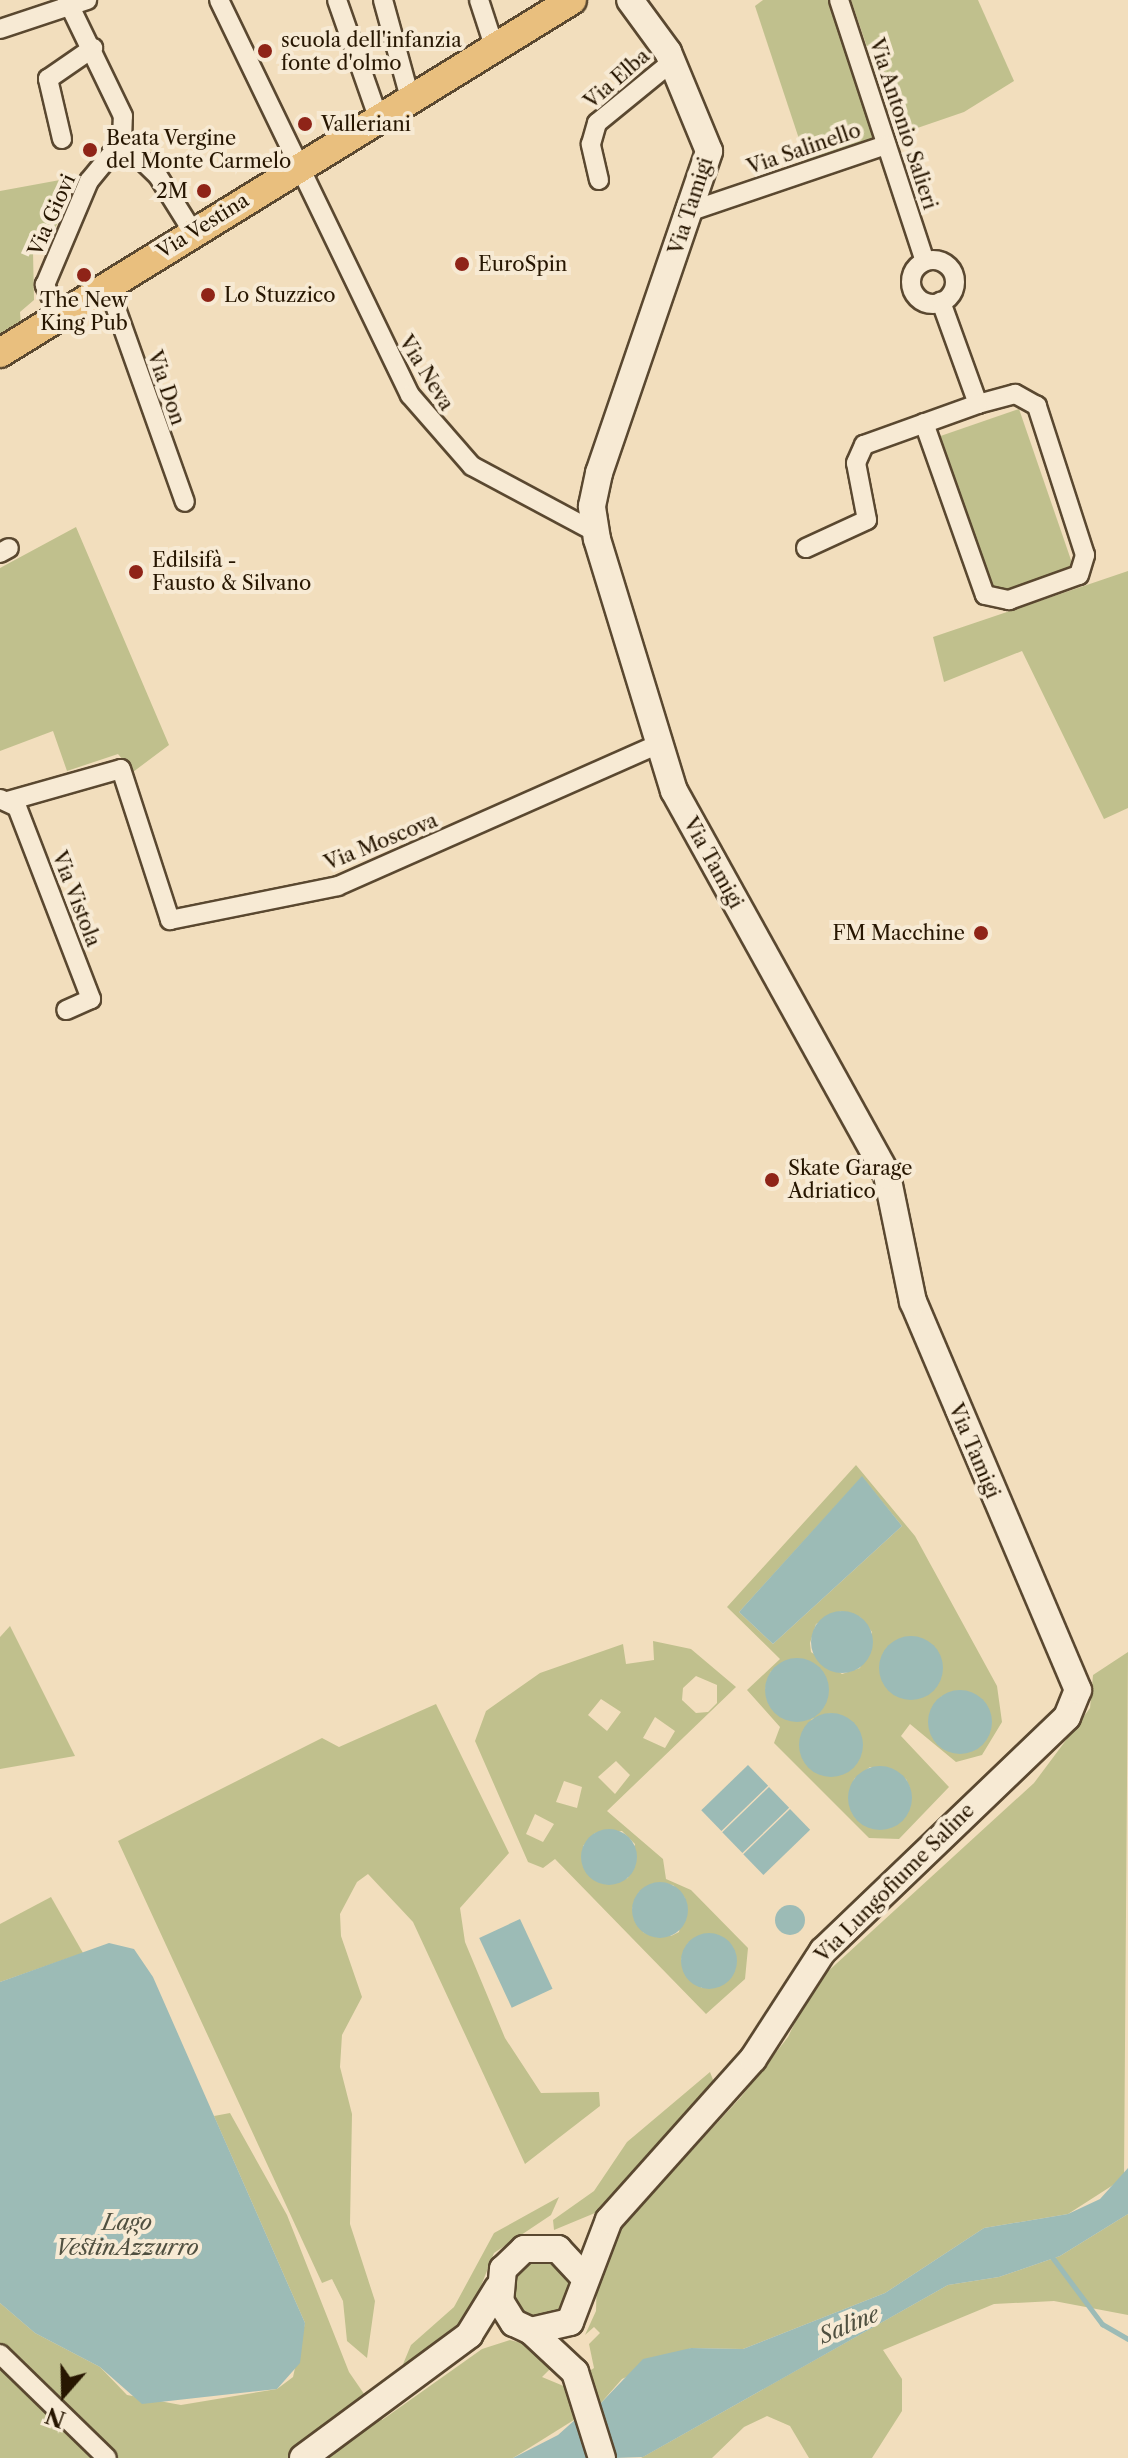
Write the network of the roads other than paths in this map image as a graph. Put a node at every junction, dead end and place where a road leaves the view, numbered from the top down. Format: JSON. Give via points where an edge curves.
{"nodes":[{"id":1,"x":219,"y":0,"type":"edge"},
{"id":2,"x":337,"y":0,"type":"edge"},
{"id":3,"x":383,"y":0,"type":"edge"},
{"id":4,"x":479,"y":0,"type":"edge"},
{"id":5,"x":572,"y":0,"type":"edge"},
{"id":6,"x":630,"y":0,"type":"edge"},
{"id":7,"x":839,"y":0,"type":"edge"},
{"id":8,"x":75,"y":3,"type":"edge"},
{"id":9,"x":0,"y":29,"type":"edge"},
{"id":10,"x":93,"y":48,"type":"junction"},
{"id":11,"x":495,"y":49,"type":"junction"},
{"id":12,"x":673,"y":61,"type":"junction"},
{"id":13,"x":410,"y":98,"type":"junction"},
{"id":14,"x":378,"y":117,"type":"junction"},
{"id":15,"x":62,"y":139,"type":"dead end"},
{"id":16,"x":122,"y":141,"type":"junction"},
{"id":17,"x":886,"y":145,"type":"junction"},
{"id":18,"x":295,"y":168,"type":"junction"},
{"id":19,"x":599,"y":180,"type":"dead end"},
{"id":20,"x":691,"y":211,"type":"junction"},
{"id":21,"x":193,"y":232,"type":"junction"},
{"id":22,"x":925,"y":261,"type":"junction"},
{"id":23,"x":108,"y":286,"type":"junction"},
{"id":24,"x":941,"y":302,"type":"junction"},
{"id":25,"x":60,"y":315,"type":"junction"},
{"id":26,"x":0,"y":353,"type":"edge"},
{"id":27,"x":978,"y":404,"type":"junction"},
{"id":28,"x":924,"y":423,"type":"junction"},
{"id":29,"x":185,"y":502,"type":"dead end"},
{"id":30,"x":595,"y":532,"type":"junction"},
{"id":31,"x":806,"y":548,"type":"dead end"},
{"id":32,"x":659,"y":744,"type":"junction"},
{"id":33,"x":4,"y":800,"type":"edge"},
{"id":34,"x":66,"y":1010,"type":"dead end"},
{"id":35,"x":1075,"y":1706,"type":"joint"},
{"id":36,"x":609,"y":2220,"type":"junction"},
{"id":37,"x":543,"y":2245,"type":"junction"},
{"id":38,"x":583,"y":2276,"type":"junction"},
{"id":39,"x":498,"y":2288,"type":"junction"},
{"id":40,"x":577,"y":2314,"type":"junction"},
{"id":41,"x":528,"y":2330,"type":"junction"},
{"id":42,"x":454,"y":2347,"type":"junction"},
{"id":43,"x":0,"y":2354,"type":"edge"},
{"id":44,"x":573,"y":2364,"type":"junction"},
{"id":45,"x":107,"y":2458,"type":"edge"},
{"id":46,"x":303,"y":2458,"type":"edge"},
{"id":47,"x":602,"y":2458,"type":"edge"}],
"edges":[{"from":1,"to":18,"type":"street","name":"Via Neva"},
{"from":2,"to":14,"type":"street"},
{"from":3,"to":13,"type":"street"},
{"from":4,"to":11,"type":"street"},
{"from":5,"to":11,"type":"main road","name":"Via Vestina"},
{"from":6,"to":12,"type":"street","name":"Via Tamigi"},
{"from":7,"to":17,"type":"street","name":"Via Antonio Salieri"},
{"from":8,"to":9,"type":"street"},
{"from":8,"to":10,"type":"street"},
{"from":10,"to":15,"type":"street","via":[[48,79]]},
{"from":10,"to":16,"type":"street","via":[[123,116]]},
{"from":11,"to":13,"type":"main road","name":"Via Vestina"},
{"from":12,"to":19,"type":"street","name":"Via Elba","via":[[597,123],[591,144]]},
{"from":12,"to":20,"type":"street","name":"Via Tamigi","via":[[709,144]]},
{"from":13,"to":14,"type":"main road","name":"Via Vestina"},
{"from":14,"to":18,"type":"main road","name":"Via Vestina"},
{"from":16,"to":21,"type":"street","via":[[158,176]]},
{"from":16,"to":25,"type":"street","name":"Via Giovi","via":[[89,181],[45,285]]},
{"from":17,"to":20,"type":"street","name":"Via Salinello"},
{"from":17,"to":22,"type":"street","name":"Via Antonio Salieri"},
{"from":18,"to":21,"type":"main road","name":"Via Vestina"},
{"from":18,"to":30,"type":"street","name":"Via Neva","via":[[396,371],[436,430],[490,478]]},
{"from":20,"to":30,"type":"street","name":"Via Tamigi","via":[[599,473]]},
{"from":21,"to":23,"type":"main road","name":"Via Vestina"},
{"from":22,"to":24,"type":"street","via":[[914,271],[913,292]]},
{"from":22,"to":24,"type":"street","via":[[939,260],[954,273],[955,287]]},
{"from":23,"to":25,"type":"main road","name":"Via Vestina"},
{"from":23,"to":29,"type":"street","name":"Via Don"},
{"from":24,"to":27,"type":"street"},
{"from":25,"to":26,"type":"main road","name":"Via Vestina"},
{"from":27,"to":28,"type":"street"},
{"from":27,"to":28,"type":"street","via":[[1015,394],[1037,406],[1085,555],[1075,579],[1009,600],[985,595]]},
{"from":28,"to":31,"type":"street","via":[[861,448],[856,463],[867,520]]},
{"from":30,"to":32,"type":"street","name":"Via Tamigi"},
{"from":32,"to":33,"type":"street","name":"Via Moscova","via":[[338,886],[170,920],[121,769]]},
{"from":32,"to":35,"type":"street","name":"Via Tamigi","via":[[690,823],[891,1183],[913,1302],[1076,1680]]},
{"from":33,"to":34,"type":"street","name":"Via Vistola","via":[[17,807],[91,999]]},
{"from":35,"to":36,"type":"street","name":"Via Lungofiume Saline","via":[[836,1937],[736,2081]]},
{"from":36,"to":37,"type":"street","name":"Via Lungofiume Saline"},
{"from":36,"to":38,"type":"street","name":"Via Lungofiume Saline"},
{"from":37,"to":38,"type":"street","via":[[565,2252]]},
{"from":37,"to":39,"type":"street","via":[[508,2261]]},
{"from":38,"to":40,"type":"street"},
{"from":39,"to":41,"type":"street","via":[[505,2313]]},
{"from":39,"to":42,"type":"street","via":[[481,2321]]},
{"from":40,"to":41,"type":"street","via":[[561,2328]]},
{"from":40,"to":44,"type":"street"},
{"from":41,"to":42,"type":"street"},
{"from":41,"to":44,"type":"street"},
{"from":42,"to":46,"type":"street"},
{"from":43,"to":45,"type":"street"},
{"from":44,"to":47,"type":"street"}]}
